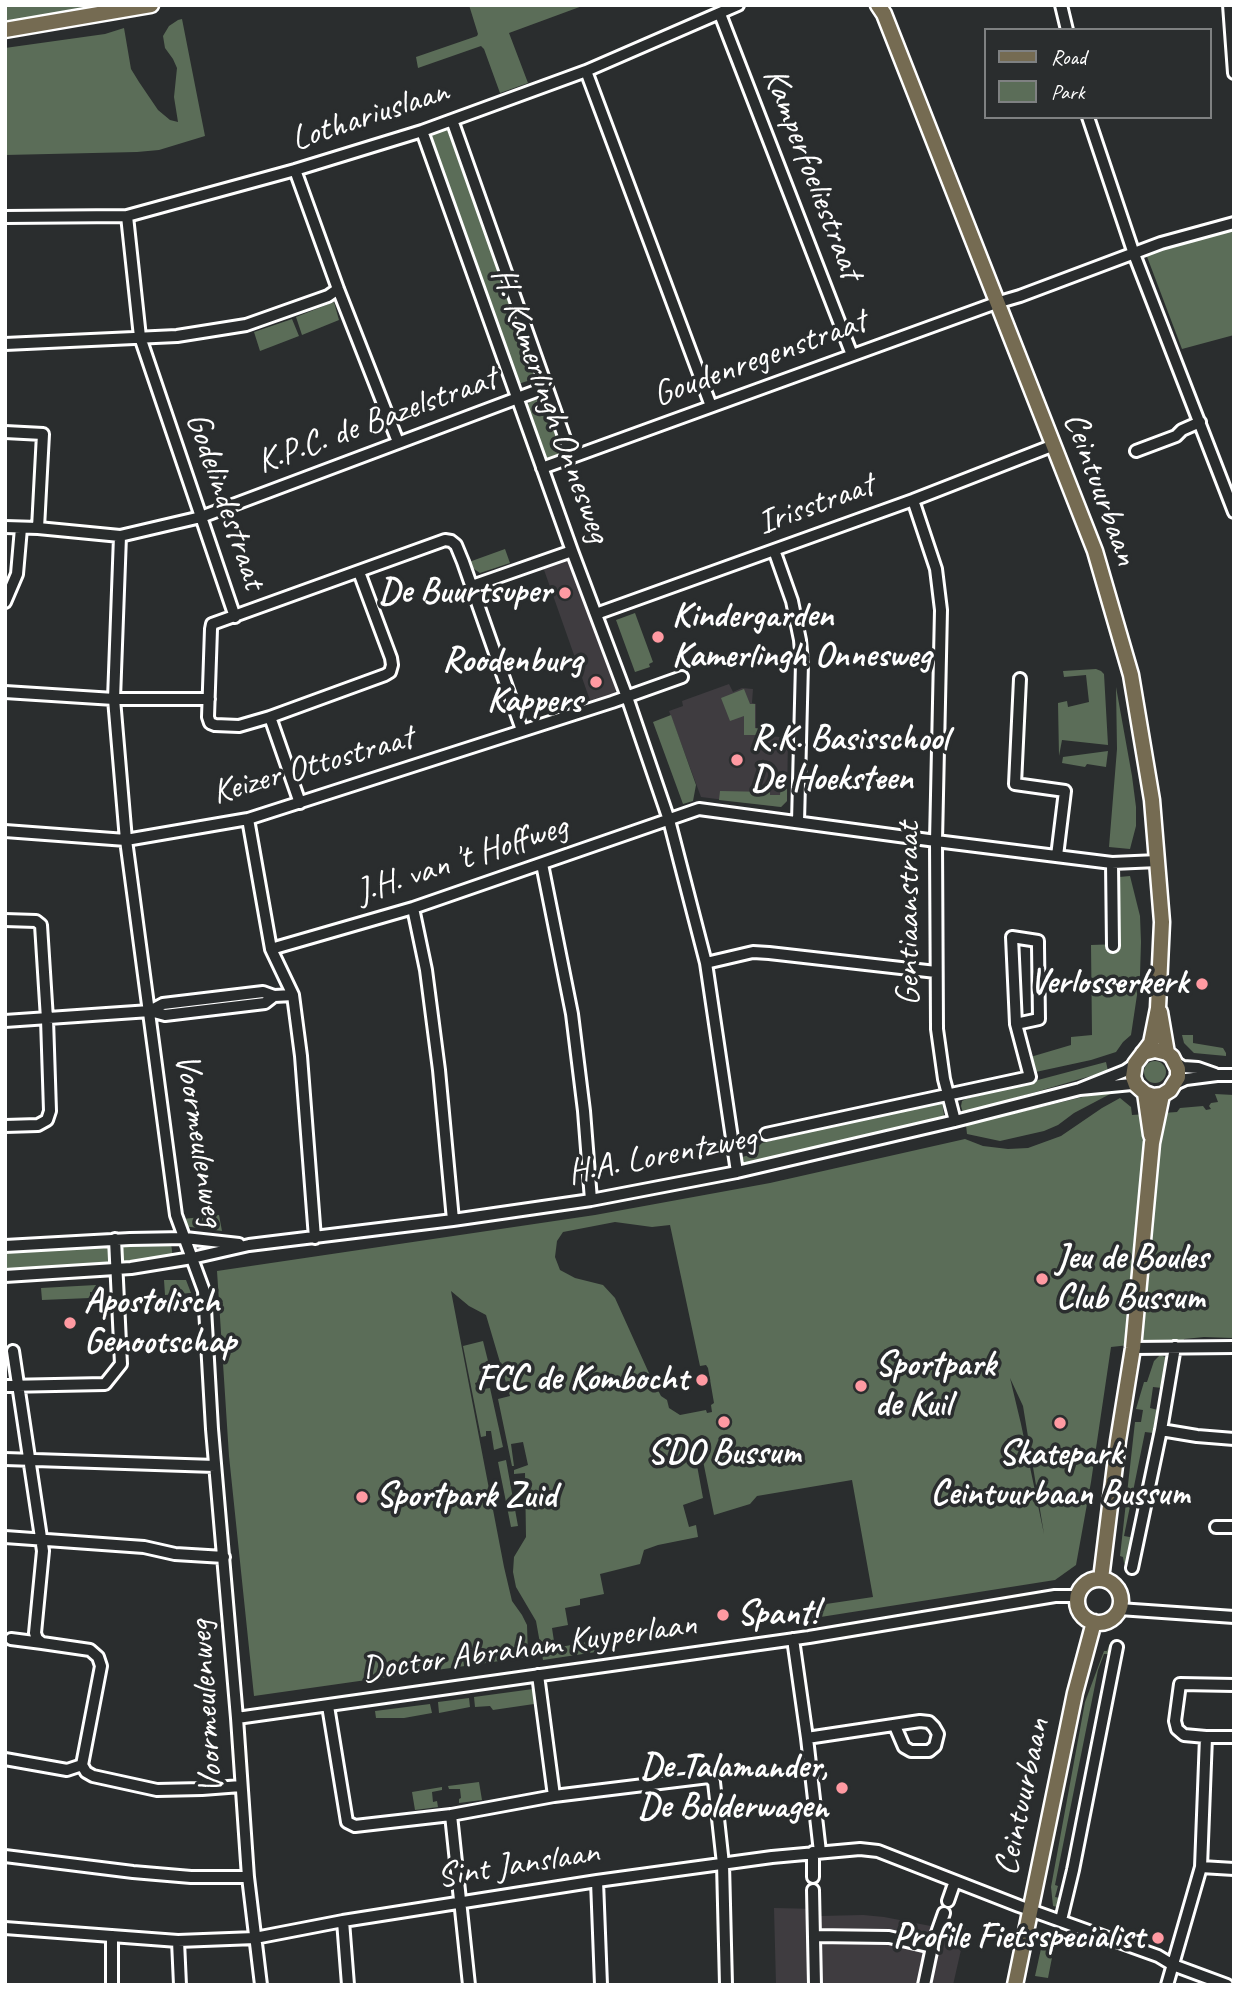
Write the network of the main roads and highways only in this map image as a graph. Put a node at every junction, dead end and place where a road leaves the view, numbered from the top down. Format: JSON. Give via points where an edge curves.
{"nodes":[{"id":1,"x":151,"y":5,"type":"edge"},
{"id":2,"x":883,"y":8,"type":"edge"},
{"id":3,"x":5,"y":30,"type":"edge"},
{"id":4,"x":1158,"y":1007,"type":"junction"},
{"id":5,"x":1139,"y":1058,"type":"junction"},
{"id":6,"x":1171,"y":1058,"type":"junction"},
{"id":7,"x":1140,"y":1089,"type":"junction"},
{"id":8,"x":1163,"y":1095,"type":"junction"},
{"id":9,"x":1152,"y":1143,"type":"junction"},
{"id":10,"x":1101,"y":1579,"type":"junction"},
{"id":11,"x":1094,"y":1622,"type":"junction"},
{"id":12,"x":1015,"y":1985,"type":"edge"}],
"edges":[{"from":1,"to":3,"type":"main road"},
{"from":2,"to":4,"type":"main road","name":"Ceintuurbaan","via":[[1095,551],[1131,675],[1158,861],[1162,922]]},
{"from":4,"to":5,"type":"main road","name":"Ceintuurbaan","via":[[1151,1043]]},
{"from":4,"to":6,"type":"main road","name":"Ceintuurbaan"},
{"from":5,"to":6,"type":"main road","via":[[1155,1050]]},
{"from":5,"to":7,"type":"main road","via":[[1133,1077]]},
{"from":6,"to":8,"type":"main road","via":[[1178,1077]]},
{"from":7,"to":8,"type":"main road"},
{"from":7,"to":9,"type":"main road"},
{"from":8,"to":9,"type":"main road"},
{"from":9,"to":10,"type":"main road","via":[[1133,1348]]},
{"from":10,"to":11,"type":"main road","via":[[1086,1583],[1077,1601],[1080,1611]]},
{"from":10,"to":11,"type":"main road","via":[[1112,1583],[1121,1600],[1114,1616]]},
{"from":11,"to":12,"type":"main road","name":"Ceintuurbaan"}]}
